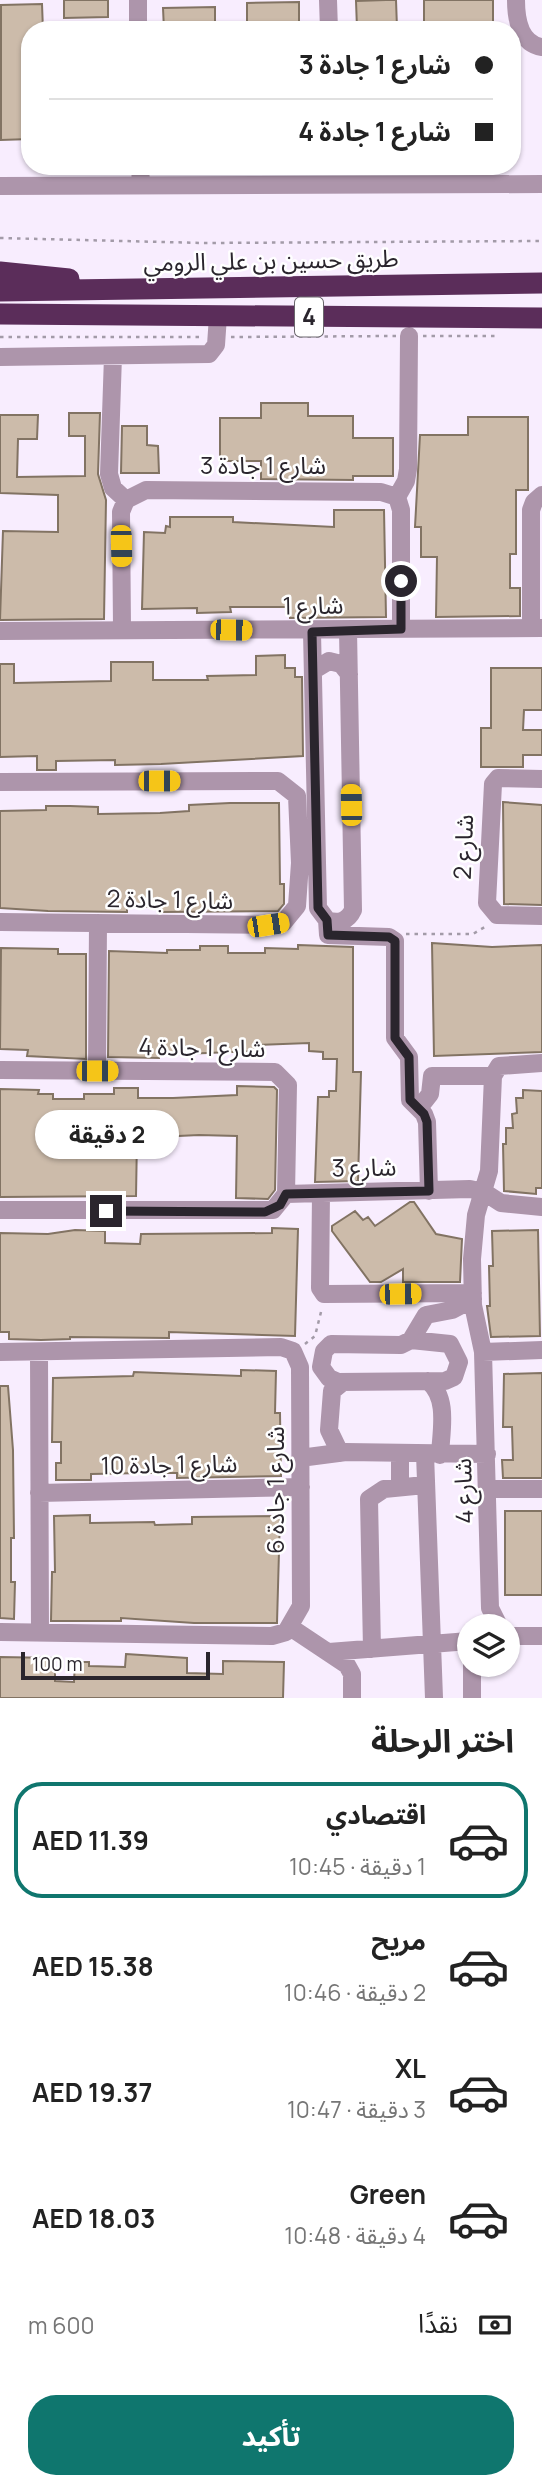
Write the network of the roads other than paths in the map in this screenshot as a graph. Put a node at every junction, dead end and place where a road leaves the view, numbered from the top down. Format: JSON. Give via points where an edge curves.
{"nodes":[{"id":1,"x":138,"y":0,"type":"edge"},
{"id":2,"x":328,"y":0,"type":"edge"},
{"id":3,"x":516,"y":0,"type":"edge"},
{"id":4,"x":138,"y":21,"type":"edge"},
{"id":5,"x":328,"y":21,"type":"edge"},
{"id":6,"x":517,"y":21,"type":"edge"},
{"id":7,"x":521,"y":30,"type":"edge"},
{"id":8,"x":542,"y":47,"type":"edge"},
{"id":9,"x":140,"y":175,"type":"edge"},
{"id":10,"x":329,"y":175,"type":"edge"},
{"id":11,"x":542,"y":184,"type":"edge"},
{"id":12,"x":141,"y":185,"type":"junction"},
{"id":13,"x":0,"y":186,"type":"edge"},
{"id":14,"x":0,"y":272,"type":"edge"},
{"id":15,"x":542,"y":283,"type":"edge"},
{"id":16,"x":137,"y":289,"type":"junction"},
{"id":17,"x":0,"y":291,"type":"edge"},
{"id":18,"x":0,"y":313,"type":"edge"},
{"id":19,"x":76,"y":315,"type":"junction"},
{"id":20,"x":542,"y":318,"type":"edge"},
{"id":21,"x":0,"y":322,"type":"edge"},
{"id":22,"x":217,"y":326,"type":"junction"},
{"id":23,"x":409,"y":336,"type":"road end"},
{"id":24,"x":113,"y":356,"type":"junction"},
{"id":25,"x":0,"y":357,"type":"edge"},
{"id":26,"x":542,"y":495,"type":"edge"},
{"id":27,"x":397,"y":497,"type":"junction"},
{"id":28,"x":127,"y":500,"type":"junction"},
{"id":29,"x":122,"y":628,"type":"junction"},
{"id":30,"x":537,"y":628,"type":"edge"},
{"id":31,"x":401,"y":629,"type":"junction"},
{"id":32,"x":348,"y":630,"type":"junction"},
{"id":33,"x":0,"y":631,"type":"edge"},
{"id":34,"x":312,"y":632,"type":"junction"},
{"id":35,"x":314,"y":670,"type":"junction"},
{"id":36,"x":349,"y":674,"type":"junction"},
{"id":37,"x":542,"y":779,"type":"edge"},
{"id":38,"x":0,"y":782,"type":"edge"},
{"id":39,"x":351,"y":914,"type":"junction"},
{"id":40,"x":542,"y":916,"type":"edge"},
{"id":41,"x":327,"y":920,"type":"junction"},
{"id":42,"x":0,"y":922,"type":"edge"},
{"id":43,"x":99,"y":923,"type":"junction"},
{"id":44,"x":350,"y":937,"type":"junction"},
{"id":45,"x":542,"y":1063,"type":"edge"},
{"id":46,"x":0,"y":1070,"type":"edge"},
{"id":47,"x":97,"y":1071,"type":"junction"},
{"id":48,"x":493,"y":1076,"type":"junction"},
{"id":49,"x":419,"y":1108,"type":"junction"},
{"id":50,"x":429,"y":1191,"type":"junction"},
{"id":51,"x":484,"y":1192,"type":"junction"},
{"id":52,"x":286,"y":1194,"type":"junction"},
{"id":53,"x":321,"y":1194,"type":"junction"},
{"id":54,"x":542,"y":1207,"type":"edge"},
{"id":55,"x":0,"y":1210,"type":"edge"},
{"id":56,"x":473,"y":1296,"type":"junction"},
{"id":57,"x":411,"y":1340,"type":"junction"},
{"id":58,"x":542,"y":1350,"type":"edge"},
{"id":59,"x":0,"y":1352,"type":"edge"},
{"id":60,"x":38,"y":1352,"type":"junction"},
{"id":61,"x":483,"y":1352,"type":"junction"},
{"id":62,"x":428,"y":1381,"type":"junction"},
{"id":63,"x":342,"y":1382,"type":"junction"},
{"id":64,"x":340,"y":1453,"type":"junction"},
{"id":65,"x":400,"y":1453,"type":"junction"},
{"id":66,"x":433,"y":1454,"type":"junction"},
{"id":67,"x":487,"y":1454,"type":"junction"},
{"id":68,"x":300,"y":1458,"type":"junction"},
{"id":69,"x":425,"y":1485,"type":"junction"},
{"id":70,"x":301,"y":1487,"type":"junction"},
{"id":71,"x":400,"y":1487,"type":"junction"},
{"id":72,"x":489,"y":1489,"type":"junction"},
{"id":73,"x":542,"y":1489,"type":"edge"},
{"id":74,"x":39,"y":1493,"type":"junction"},
{"id":75,"x":494,"y":1614,"type":"edge"},
{"id":76,"x":290,"y":1627,"type":"junction"},
{"id":77,"x":40,"y":1631,"type":"junction"},
{"id":78,"x":0,"y":1632,"type":"edge"},
{"id":79,"x":520,"y":1634,"type":"edge"},
{"id":80,"x":542,"y":1636,"type":"edge"},
{"id":81,"x":457,"y":1642,"type":"edge"},
{"id":82,"x":431,"y":1644,"type":"junction"},
{"id":83,"x":372,"y":1649,"type":"junction"},
{"id":84,"x":329,"y":1652,"type":"junction"},
{"id":85,"x":472,"y":1677,"type":"edge"},
{"id":86,"x":352,"y":1698,"type":"edge"},
{"id":87,"x":434,"y":1698,"type":"edge"},
{"id":88,"x":472,"y":1698,"type":"edge"}],
"edges":[{"from":1,"to":4,"type":"street"},
{"from":2,"to":5,"type":"street"},
{"from":3,"to":6,"type":"street"},
{"from":7,"to":8,"type":"street"},
{"from":9,"to":12,"type":"street"},
{"from":10,"to":11,"type":"street"},
{"from":10,"to":12,"type":"street"},
{"from":12,"to":13,"type":"street"},
{"from":14,"to":16,"type":"highway"},
{"from":15,"to":16,"type":"highway","name":"طريق حسين بن علي الرومي","number":"4"},
{"from":16,"to":17,"type":"highway","name":"طريق حسين بن علي الرومي","number":"4"},
{"from":18,"to":19,"type":"highway","number":"4"},
{"from":19,"to":21,"type":"highway"},
{"from":19,"to":22,"type":"highway","number":"4"},
{"from":20,"to":22,"type":"highway","number":"4"},
{"from":22,"to":24,"type":"street","via":[[215,349],[209,354]]},
{"from":23,"to":27,"type":"street","via":[[408,469]]},
{"from":24,"to":25,"type":"street"},
{"from":24,"to":28,"type":"street","via":[[109,474],[113,488]]},
{"from":26,"to":30,"type":"street","via":[[531,510]]},
{"from":27,"to":28,"type":"street","name":"شارع 1 جادة 3","via":[[381,492],[146,490]]},
{"from":27,"to":31,"type":"street","via":[[401,510]]},
{"from":28,"to":29,"type":"street","via":[[120,519]]},
{"from":29,"to":33,"type":"street","name":"شارع 1"},
{"from":29,"to":34,"type":"street","name":"شارع 1"},
{"from":30,"to":31,"type":"street","name":"شارع 1"},
{"from":31,"to":32,"type":"street","name":"شارع 1"},
{"from":32,"to":34,"type":"street","name":"شارع 1"},
{"from":32,"to":36,"type":"street"},
{"from":34,"to":35,"type":"street"},
{"from":35,"to":36,"type":"street","via":[[329,661],[341,664]]},
{"from":35,"to":41,"type":"street","via":[[318,908]]},
{"from":36,"to":39,"type":"street"},
{"from":37,"to":40,"type":"street","name":"شارع 2","via":[[498,779],[493,784],[487,904],[497,915]]},
{"from":38,"to":43,"type":"street","name":"شارع 1 جادة 2","via":[[278,781],[297,796],[297,906],[282,923]]},
{"from":39,"to":41,"type":"street","via":[[338,922]]},
{"from":39,"to":44,"type":"street"},
{"from":41,"to":44,"type":"street","via":[[327,935]]},
{"from":42,"to":43,"type":"street","name":"شارع 1 جادة 2"},
{"from":43,"to":47,"type":"street"},
{"from":44,"to":49,"type":"street","via":[[392,938],[396,943],[395,1038],[408,1054],[409,1097]]},
{"from":45,"to":48,"type":"street","via":[[499,1066]]},
{"from":46,"to":47,"type":"street","name":"شارع 1 جادة 4"},
{"from":47,"to":52,"type":"street","name":"شارع 1 جادة 4","via":[[281,1075],[288,1084]]},
{"from":48,"to":49,"type":"street","via":[[435,1075],[430,1094]]},
{"from":48,"to":51,"type":"street"},
{"from":49,"to":50,"type":"street","via":[[427,1122]]},
{"from":50,"to":51,"type":"street","name":"شارع 3"},
{"from":50,"to":53,"type":"street","name":"شارع 3"},
{"from":51,"to":54,"type":"street","name":"شارع 3","via":[[501,1203]]},
{"from":51,"to":56,"type":"street","name":"شارع 4","via":[[475,1215]]},
{"from":52,"to":53,"type":"street","name":"شارع 3"},
{"from":52,"to":55,"type":"street","via":[[280,1205],[265,1212]]},
{"from":53,"to":56,"type":"street","via":[[320,1288],[324,1294]]},
{"from":56,"to":57,"type":"street","via":[[452,1310],[426,1315]]},
{"from":56,"to":61,"type":"street","name":"شارع 4"},
{"from":57,"to":62,"type":"street","via":[[444,1342],[455,1351],[459,1368],[454,1377]]},
{"from":57,"to":63,"type":"street","via":[[401,1345],[331,1344],[324,1350],[321,1367],[329,1378]]},
{"from":58,"to":61,"type":"street"},
{"from":59,"to":60,"type":"street"},
{"from":60,"to":68,"type":"street","name":"شارع 1 جادة 6","via":[[281,1346],[293,1351],[300,1367]]},
{"from":60,"to":74,"type":"street"},
{"from":61,"to":67,"type":"street","name":"شارع 4"},
{"from":62,"to":63,"type":"street"},
{"from":62,"to":66,"type":"street","via":[[442,1402]]},
{"from":63,"to":64,"type":"street","via":[[332,1391],[329,1430]]},
{"from":64,"to":65,"type":"street"},
{"from":64,"to":68,"type":"street"},
{"from":65,"to":66,"type":"street"},
{"from":65,"to":71,"type":"street"},
{"from":66,"to":67,"type":"street"},
{"from":66,"to":69,"type":"street"},
{"from":67,"to":72,"type":"street","name":"شارع 4"},
{"from":68,"to":70,"type":"street","name":"شارع 1 جادة 6"},
{"from":69,"to":71,"type":"street"},
{"from":69,"to":82,"type":"street"},
{"from":70,"to":74,"type":"street","name":"شارع 1 جادة 10"},
{"from":70,"to":76,"type":"street","name":"شارع 1 جادة 6","via":[[301,1606]]},
{"from":71,"to":83,"type":"street","via":[[378,1491],[367,1505]]},
{"from":72,"to":73,"type":"street"},
{"from":72,"to":75,"type":"street","name":"شارع 4","via":[[490,1608]]},
{"from":74,"to":77,"type":"street"},
{"from":76,"to":77,"type":"street","via":[[272,1636]]},
{"from":76,"to":84,"type":"street"},
{"from":77,"to":78,"type":"street"},
{"from":79,"to":80,"type":"street","name":"شارع 4"},
{"from":81,"to":82,"type":"street"},
{"from":82,"to":83,"type":"street"},
{"from":82,"to":87,"type":"street"},
{"from":83,"to":84,"type":"street"},
{"from":84,"to":86,"type":"street","via":[[350,1669]]},
{"from":85,"to":88,"type":"street"}]}
